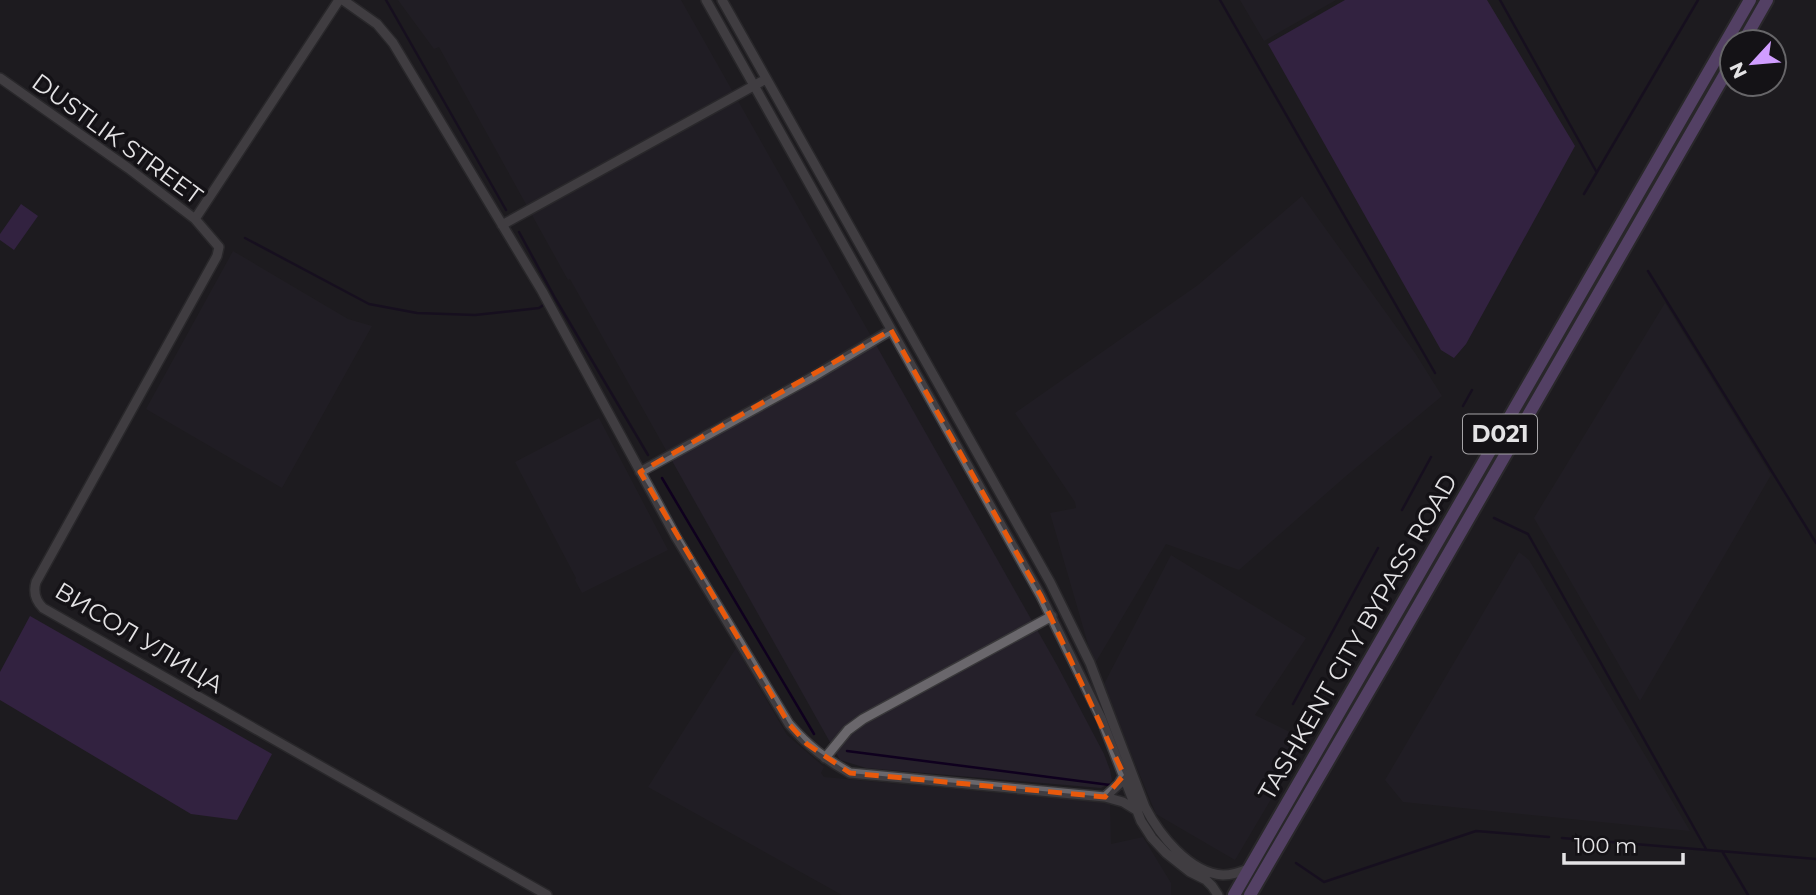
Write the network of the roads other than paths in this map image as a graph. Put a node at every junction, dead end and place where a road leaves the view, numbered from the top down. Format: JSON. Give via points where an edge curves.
{"nodes":[{"id":1,"x":341,"y":0,"type":"edge"},
{"id":2,"x":706,"y":0,"type":"edge"},
{"id":3,"x":722,"y":0,"type":"edge"},
{"id":4,"x":1750,"y":0,"type":"edge"},
{"id":5,"x":1768,"y":0,"type":"edge"},
{"id":6,"x":1751,"y":28,"type":"edge"},
{"id":7,"x":0,"y":78,"type":"edge"},
{"id":8,"x":766,"y":79,"type":"junction"},
{"id":9,"x":754,"y":85,"type":"junction"},
{"id":10,"x":1718,"y":86,"type":"edge"},
{"id":11,"x":195,"y":219,"type":"junction"},
{"id":12,"x":502,"y":225,"type":"junction"},
{"id":13,"x":209,"y":234,"type":"joint"},
{"id":14,"x":891,"y":330,"type":"junction"},
{"id":15,"x":962,"y":426,"type":"junction"},
{"id":16,"x":950,"y":432,"type":"junction"},
{"id":17,"x":640,"y":472,"type":"junction"},
{"id":18,"x":1052,"y":616,"type":"junction"},
{"id":19,"x":1373,"y":652,"type":"junction"},
{"id":20,"x":1387,"y":660,"type":"junction"},
{"id":21,"x":825,"y":758,"type":"junction"},
{"id":22,"x":1124,"y":775,"type":"junction"},
{"id":23,"x":1105,"y":797,"type":"junction"},
{"id":24,"x":1136,"y":810,"type":"junction"},
{"id":25,"x":1250,"y":868,"type":"junction"},
{"id":26,"x":547,"y":895,"type":"edge"},
{"id":27,"x":1218,"y":895,"type":"edge"},
{"id":28,"x":1234,"y":895,"type":"edge"},
{"id":29,"x":1250,"y":895,"type":"edge"}],
"edges":[{"from":1,"to":11,"type":"street"},
{"from":1,"to":12,"type":"street","via":[[385,33]]},
{"from":2,"to":9,"type":"street"},
{"from":3,"to":8,"type":"street"},
{"from":4,"to":19,"type":"highway","name":"TASHKENT CITY BYPASS ROAD","number":"D021"},
{"from":5,"to":6,"type":"highway"},
{"from":7,"to":11,"type":"street","name":"DUSTLIK STREET"},
{"from":8,"to":9,"type":"street"},
{"from":8,"to":15,"type":"street"},
{"from":9,"to":12,"type":"street"},
{"from":9,"to":14,"type":"street"},
{"from":10,"to":20,"type":"highway","name":"TASHKENT CITY BYPASS ROAD","number":"D021"},
{"from":11,"to":13,"type":"street","name":"DUSTLIK STREET"},
{"from":12,"to":17,"type":"street"},
{"from":13,"to":26,"type":"street","name":"ВИСОЛ УЛИЦА","via":[[219,247],[217,256],[37,579],[37,601]]},
{"from":14,"to":16,"type":"street"},
{"from":14,"to":17,"type":"street"},
{"from":15,"to":16,"type":"street"},
{"from":15,"to":25,"type":"street","via":[[1068,615],[1157,828],[1186,858],[1208,871],[1227,875]]},
{"from":16,"to":18,"type":"street"},
{"from":17,"to":21,"type":"street","via":[[789,724]]},
{"from":18,"to":21,"type":"street","via":[[863,719]]},
{"from":18,"to":22,"type":"street"},
{"from":19,"to":20,"type":"highway","via":[[1382,653]]},
{"from":19,"to":25,"type":"highway","name":"TASHKENT CITY BYPASS ROAD","number":"D021"},
{"from":20,"to":29,"type":"highway","name":"TASHKENT CITY BYPASS ROAD","number":"D021"},
{"from":21,"to":23,"type":"street","via":[[850,773]]},
{"from":22,"to":23,"type":"street"},
{"from":22,"to":24,"type":"street"},
{"from":23,"to":24,"type":"street"},
{"from":24,"to":27,"type":"street","via":[[1166,853],[1206,880]]},
{"from":25,"to":28,"type":"highway","name":"TASHKENT CITY BYPASS ROAD","number":"D021"}]}
